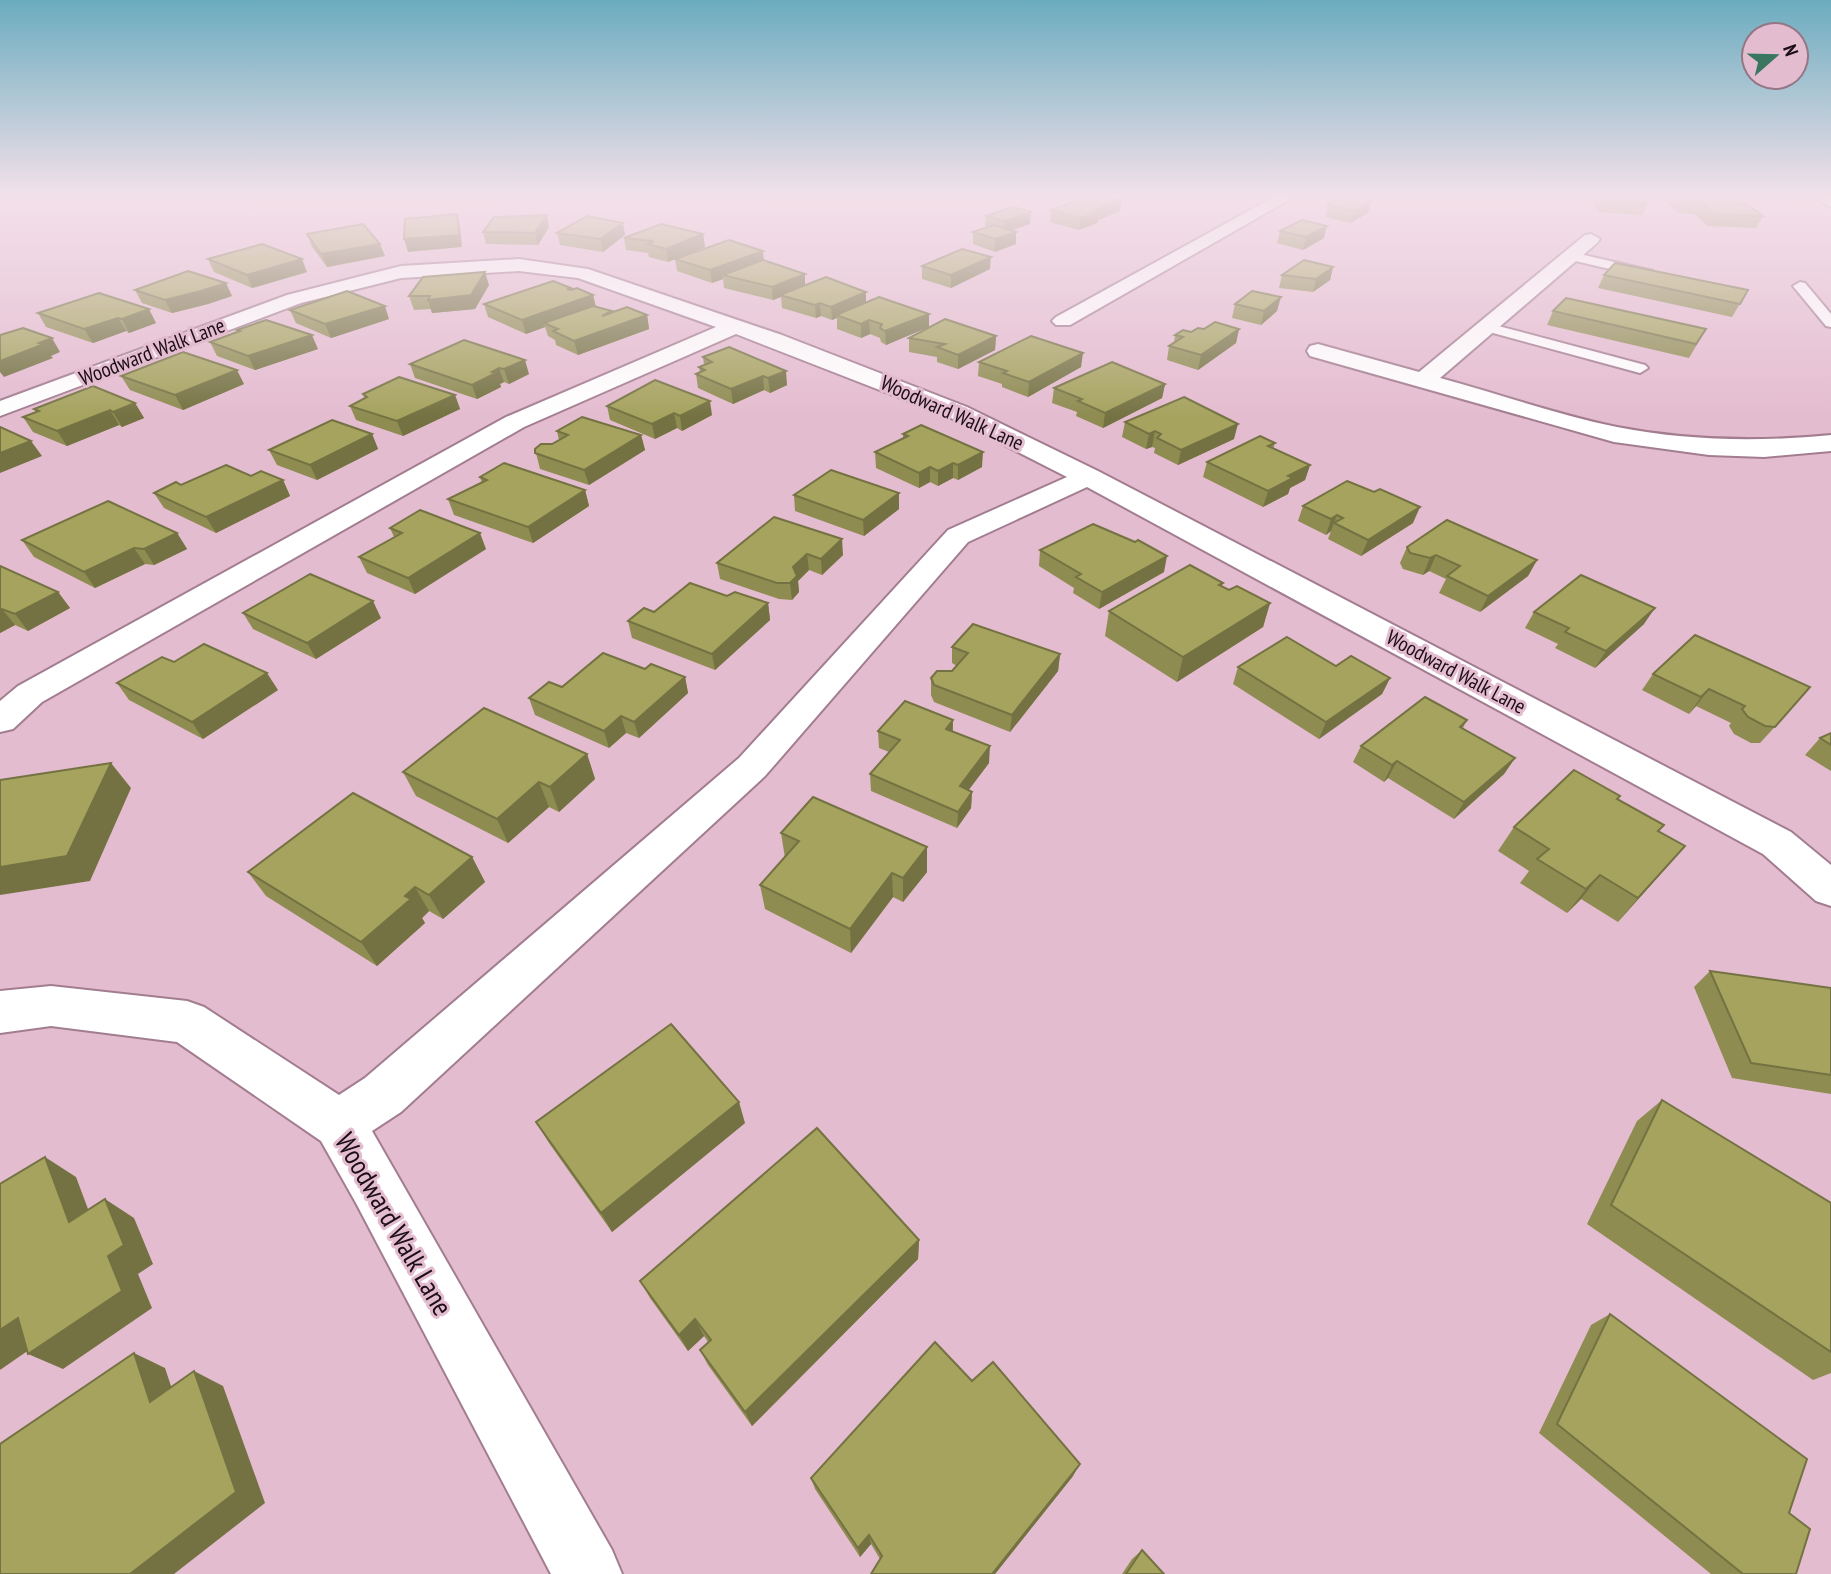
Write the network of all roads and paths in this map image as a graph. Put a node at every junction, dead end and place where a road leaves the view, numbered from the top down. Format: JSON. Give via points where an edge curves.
{"nodes":[{"id":1,"x":427,"y":270,"type":"edge"},
{"id":2,"x":567,"y":270,"type":"edge"},
{"id":3,"x":1154,"y":270,"type":"edge"},
{"id":4,"x":1554,"y":270,"type":"edge"},
{"id":5,"x":1634,"y":270,"type":"edge"},
{"id":6,"x":1662,"y":277,"type":"edge"},
{"id":7,"x":1800,"y":286,"type":"dead end"},
{"id":8,"x":1063,"y":321,"type":"dead end"},
{"id":9,"x":1831,"y":323,"type":"edge"},
{"id":10,"x":734,"y":327,"type":"junction"},
{"id":11,"x":1487,"y":327,"type":"junction"},
{"id":12,"x":1318,"y":351,"type":"dead end"},
{"id":13,"x":1640,"y":368,"type":"dead end"},
{"id":14,"x":1423,"y":381,"type":"junction"},
{"id":15,"x":0,"y":409,"type":"edge"},
{"id":16,"x":1831,"y":443,"type":"edge"},
{"id":17,"x":1088,"y":477,"type":"junction"},
{"id":18,"x":0,"y":720,"type":"edge"},
{"id":19,"x":1831,"y":890,"type":"edge"},
{"id":20,"x":0,"y":1012,"type":"edge"},
{"id":21,"x":339,"y":1124,"type":"junction"},
{"id":22,"x":588,"y":1574,"type":"edge"}],
"edges":[{"from":1,"to":15,"type":"street","name":"Woodward Walk Lane","via":[[401,272],[293,299]]},
{"from":2,"to":10,"type":"street","name":"Woodward Walk Lane"},
{"from":3,"to":8,"type":"street"},
{"from":4,"to":11,"type":"street"},
{"from":5,"to":6,"type":"lane"},
{"from":7,"to":9,"type":"lane"},
{"from":10,"to":17,"type":"street","name":"Woodward Walk Lane","via":[[958,412]]},
{"from":10,"to":18,"type":"street","via":[[515,422],[30,694]]},
{"from":11,"to":13,"type":"lane"},
{"from":11,"to":14,"type":"street"},
{"from":12,"to":14,"type":"street"},
{"from":14,"to":16,"type":"street","via":[[1614,435],[1658,442],[1764,449]]},
{"from":17,"to":19,"type":"street","name":"Woodward Walk Lane","via":[[1777,843]]},
{"from":17,"to":21,"type":"street","via":[[958,536],[752,767],[383,1095]]},
{"from":20,"to":21,"type":"street","name":"Woodward Walk Lane","via":[[51,1006],[187,1022]]},
{"from":21,"to":22,"type":"street","name":"Woodward Walk Lane"}]}
